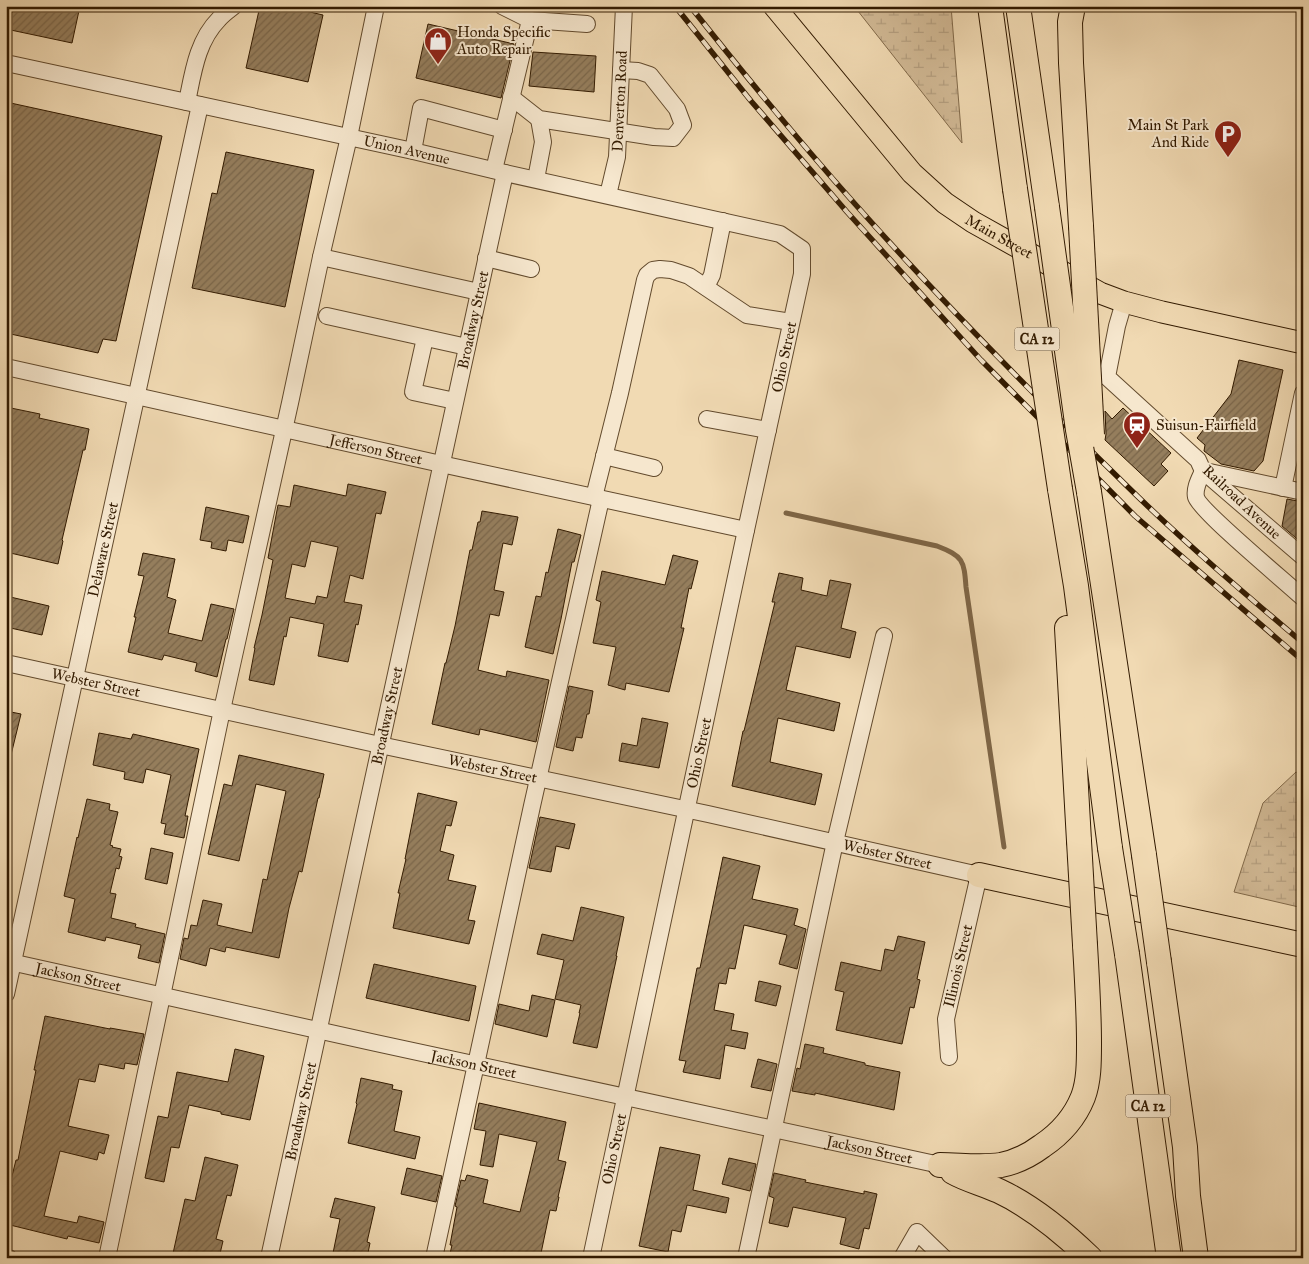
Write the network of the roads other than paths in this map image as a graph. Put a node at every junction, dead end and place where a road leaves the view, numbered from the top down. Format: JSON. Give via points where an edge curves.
{"nodes":[{"id":1,"x":234,"y":6,"type":"edge"},
{"id":2,"x":376,"y":6,"type":"edge"},
{"id":3,"x":502,"y":6,"type":"edge"},
{"id":4,"x":624,"y":6,"type":"edge"},
{"id":5,"x":774,"y":6,"type":"edge"},
{"id":6,"x":990,"y":6,"type":"edge"},
{"id":7,"x":1018,"y":6,"type":"edge"},
{"id":8,"x":1073,"y":6,"type":"edge"},
{"id":9,"x":530,"y":20,"type":"junction"},
{"id":10,"x":587,"y":24,"type":"dead end"},
{"id":11,"x":6,"y":63,"type":"edge"},
{"id":12,"x":621,"y":70,"type":"junction"},
{"id":13,"x":511,"y":97,"type":"junction"},
{"id":14,"x":193,"y":104,"type":"junction"},
{"id":15,"x":539,"y":119,"type":"junction"},
{"id":16,"x":504,"y":130,"type":"junction"},
{"id":17,"x":618,"y":131,"type":"junction"},
{"id":18,"x":349,"y":137,"type":"junction"},
{"id":19,"x":413,"y":151,"type":"junction"},
{"id":20,"x":500,"y":171,"type":"junction"},
{"id":21,"x":536,"y":179,"type":"junction"},
{"id":22,"x":608,"y":195,"type":"junction"},
{"id":23,"x":723,"y":221,"type":"junction"},
{"id":24,"x":802,"y":248,"type":"joint"},
{"id":25,"x":321,"y":257,"type":"junction"},
{"id":26,"x":486,"y":258,"type":"junction"},
{"id":27,"x":531,"y":268,"type":"dead end"},
{"id":28,"x":706,"y":287,"type":"junction"},
{"id":29,"x":479,"y":292,"type":"junction"},
{"id":30,"x":1124,"y":302,"type":"junction"},
{"id":31,"x":327,"y":316,"type":"dead end"},
{"id":32,"x":791,"y":322,"type":"junction"},
{"id":33,"x":425,"y":338,"type":"junction"},
{"id":34,"x":1303,"y":343,"type":"edge"},
{"id":35,"x":467,"y":347,"type":"junction"},
{"id":36,"x":6,"y":366,"type":"edge"},
{"id":37,"x":1303,"y":394,"type":"edge"},
{"id":38,"x":137,"y":396,"type":"junction"},
{"id":39,"x":455,"y":401,"type":"junction"},
{"id":40,"x":707,"y":419,"type":"dead end"},
{"id":41,"x":285,"y":429,"type":"junction"},
{"id":42,"x":768,"y":430,"type":"junction"},
{"id":43,"x":604,"y":456,"type":"junction"},
{"id":44,"x":441,"y":464,"type":"junction"},
{"id":45,"x":654,"y":468,"type":"dead end"},
{"id":46,"x":1203,"y":471,"type":"junction"},
{"id":47,"x":1283,"y":488,"type":"junction"},
{"id":48,"x":1089,"y":492,"type":"junction"},
{"id":49,"x":1303,"y":492,"type":"edge"},
{"id":50,"x":598,"y":498,"type":"junction"},
{"id":51,"x":746,"y":530,"type":"junction"},
{"id":52,"x":1303,"y":558,"type":"edge"},
{"id":53,"x":1069,"y":582,"type":"junction"},
{"id":54,"x":1303,"y":598,"type":"edge"},
{"id":55,"x":884,"y":636,"type":"dead end"},
{"id":56,"x":6,"y":663,"type":"edge"},
{"id":57,"x":75,"y":678,"type":"junction"},
{"id":58,"x":222,"y":710,"type":"junction"},
{"id":59,"x":380,"y":745,"type":"junction"},
{"id":60,"x":538,"y":778,"type":"junction"},
{"id":61,"x":687,"y":810,"type":"junction"},
{"id":62,"x":835,"y":842,"type":"junction"},
{"id":63,"x":979,"y":875,"type":"junction"},
{"id":64,"x":1303,"y":945,"type":"edge"},
{"id":65,"x":10,"y":962,"type":"edge"},
{"id":66,"x":6,"y":994,"type":"edge"},
{"id":67,"x":162,"y":995,"type":"junction"},
{"id":68,"x":318,"y":1031,"type":"junction"},
{"id":69,"x":949,"y":1057,"type":"dead end"},
{"id":70,"x":476,"y":1064,"type":"junction"},
{"id":71,"x":626,"y":1097,"type":"junction"},
{"id":72,"x":773,"y":1130,"type":"junction"},
{"id":73,"x":1185,"y":1147,"type":"junction"},
{"id":74,"x":940,"y":1166,"type":"junction"},
{"id":75,"x":107,"y":1258,"type":"edge"},
{"id":76,"x":269,"y":1258,"type":"edge"},
{"id":77,"x":434,"y":1258,"type":"edge"},
{"id":78,"x":591,"y":1258,"type":"edge"},
{"id":79,"x":746,"y":1258,"type":"edge"},
{"id":80,"x":902,"y":1258,"type":"edge"},
{"id":81,"x":944,"y":1258,"type":"edge"},
{"id":82,"x":1090,"y":1258,"type":"edge"},
{"id":83,"x":1169,"y":1258,"type":"edge"},
{"id":84,"x":1196,"y":1258,"type":"edge"},
{"id":85,"x":1214,"y":1258,"type":"edge"}],
"edges":[{"from":1,"to":14,"type":"street","name":"Delaware Street","via":[[218,19],[196,56]]},
{"from":2,"to":18,"type":"street"},
{"from":3,"to":9,"type":"street"},
{"from":4,"to":12,"type":"street","name":"Denverton Road"},
{"from":5,"to":30,"type":"main road","name":"Main Street","via":[[912,173],[945,203],[1100,293]]},
{"from":6,"to":53,"type":"highway","number":"CA 12","bridge":true,"via":[[1060,489]]},
{"from":7,"to":48,"type":"highway","number":"CA 12","bridge":true},
{"from":8,"to":48,"type":"highway","bridge":true,"via":[[1071,63],[1092,431]]},
{"from":9,"to":10,"type":"street"},
{"from":9,"to":13,"type":"street","name":"Broadway Street"},
{"from":11,"to":14,"type":"street","name":"Union Avenue"},
{"from":12,"to":17,"type":"street","name":"Denverton Road"},
{"from":12,"to":17,"type":"street","via":[[650,75],[677,109],[684,125],[673,138]]},
{"from":13,"to":15,"type":"street"},
{"from":13,"to":16,"type":"street","name":"Broadway Street"},
{"from":14,"to":18,"type":"street","name":"Union Avenue"},
{"from":14,"to":38,"type":"street","name":"Delaware Street"},
{"from":15,"to":17,"type":"street"},
{"from":15,"to":21,"type":"street","via":[[543,142]]},
{"from":16,"to":19,"type":"street","via":[[421,108]]},
{"from":16,"to":20,"type":"street","name":"Broadway Street"},
{"from":17,"to":22,"type":"street","name":"Denverton Road","via":[[617,157]]},
{"from":18,"to":19,"type":"street","name":"Union Avenue"},
{"from":18,"to":25,"type":"street"},
{"from":19,"to":20,"type":"street","name":"Union Avenue"},
{"from":20,"to":21,"type":"street","name":"Union Avenue"},
{"from":20,"to":26,"type":"street","name":"Broadway Street"},
{"from":21,"to":22,"type":"street","name":"Union Avenue"},
{"from":22,"to":23,"type":"street","name":"Union Avenue"},
{"from":23,"to":24,"type":"street","name":"Union Avenue","via":[[780,234]]},
{"from":23,"to":28,"type":"street"},
{"from":24,"to":32,"type":"street","name":"Ohio Street","via":[[802,274]]},
{"from":25,"to":29,"type":"street"},
{"from":25,"to":41,"type":"street"},
{"from":26,"to":27,"type":"street"},
{"from":26,"to":29,"type":"street","name":"Broadway Street"},
{"from":28,"to":32,"type":"street","via":[[747,315]]},
{"from":28,"to":43,"type":"street","via":[[671,270],[653,270],[647,275]]},
{"from":29,"to":35,"type":"street","name":"Broadway Street"},
{"from":30,"to":34,"type":"main road","name":"Main Street"},
{"from":30,"to":46,"type":"street","name":"Railroad Avenue","via":[[1106,377],[1198,460]]},
{"from":31,"to":33,"type":"street"},
{"from":32,"to":42,"type":"street","name":"Ohio Street"},
{"from":33,"to":35,"type":"street"},
{"from":33,"to":39,"type":"street","via":[[413,392]]},
{"from":35,"to":39,"type":"street","name":"Broadway Street"},
{"from":36,"to":38,"type":"street","name":"Jefferson Street"},
{"from":37,"to":47,"type":"street"},
{"from":38,"to":41,"type":"street","name":"Jefferson Street"},
{"from":38,"to":57,"type":"street","name":"Delaware Street"},
{"from":39,"to":44,"type":"street","name":"Broadway Street"},
{"from":40,"to":42,"type":"street"},
{"from":41,"to":44,"type":"street","name":"Jefferson Street"},
{"from":41,"to":58,"type":"street"},
{"from":42,"to":51,"type":"street","name":"Ohio Street"},
{"from":43,"to":45,"type":"street"},
{"from":43,"to":50,"type":"street"},
{"from":44,"to":50,"type":"street","name":"Jefferson Street"},
{"from":44,"to":59,"type":"street","name":"Broadway Street"},
{"from":46,"to":47,"type":"street"},
{"from":46,"to":52,"type":"street","name":"Railroad Avenue"},
{"from":46,"to":54,"type":"street","via":[[1196,492],[1200,504]]},
{"from":47,"to":49,"type":"street"},
{"from":48,"to":73,"type":"highway","number":"CA 12","bridge":true},
{"from":50,"to":51,"type":"street","name":"Jefferson Street"},
{"from":50,"to":60,"type":"street"},
{"from":51,"to":61,"type":"street","name":"Ohio Street"},
{"from":53,"to":74,"type":"highway","bridge":true,"via":[[1068,640],[1089,1027],[1089,1068],[1083,1096],[1070,1121],[1052,1140],[1027,1156],[1003,1165]]},
{"from":53,"to":83,"type":"highway","number":"CA 12","bridge":true},
{"from":55,"to":62,"type":"street"},
{"from":56,"to":57,"type":"street","name":"Webster Street"},
{"from":57,"to":58,"type":"street","name":"Webster Street"},
{"from":57,"to":65,"type":"street","name":"Delaware Street"},
{"from":58,"to":59,"type":"street","name":"Webster Street"},
{"from":58,"to":67,"type":"street"},
{"from":59,"to":60,"type":"street","name":"Webster Street"},
{"from":59,"to":68,"type":"street","name":"Broadway Street"},
{"from":60,"to":61,"type":"street","name":"Webster Street"},
{"from":60,"to":70,"type":"street"},
{"from":61,"to":62,"type":"street","name":"Webster Street"},
{"from":61,"to":71,"type":"street","name":"Ohio Street"},
{"from":62,"to":63,"type":"street","name":"Webster Street"},
{"from":62,"to":72,"type":"street"},
{"from":63,"to":64,"type":"highway"},
{"from":63,"to":69,"type":"street","name":"Illinois Street","via":[[946,1019]]},
{"from":65,"to":66,"type":"street","name":"Delaware Street"},
{"from":65,"to":67,"type":"street","name":"Jackson Street"},
{"from":67,"to":68,"type":"street","name":"Jackson Street"},
{"from":67,"to":75,"type":"street"},
{"from":68,"to":70,"type":"street","name":"Jackson Street"},
{"from":68,"to":76,"type":"street","name":"Broadway Street"},
{"from":70,"to":71,"type":"street","name":"Jackson Street"},
{"from":70,"to":77,"type":"street"},
{"from":71,"to":72,"type":"street","name":"Jackson Street"},
{"from":71,"to":78,"type":"street","name":"Ohio Street"},
{"from":72,"to":74,"type":"street","name":"Jackson Street"},
{"from":72,"to":79,"type":"street"},
{"from":73,"to":84,"type":"highway","number":"CA 12"},
{"from":73,"to":85,"type":"highway","via":[[1201,1194]]},
{"from":74,"to":82,"type":"highway","via":[[1002,1192],[1036,1213]]},
{"from":80,"to":81,"type":"street","via":[[917,1232]]}]}
